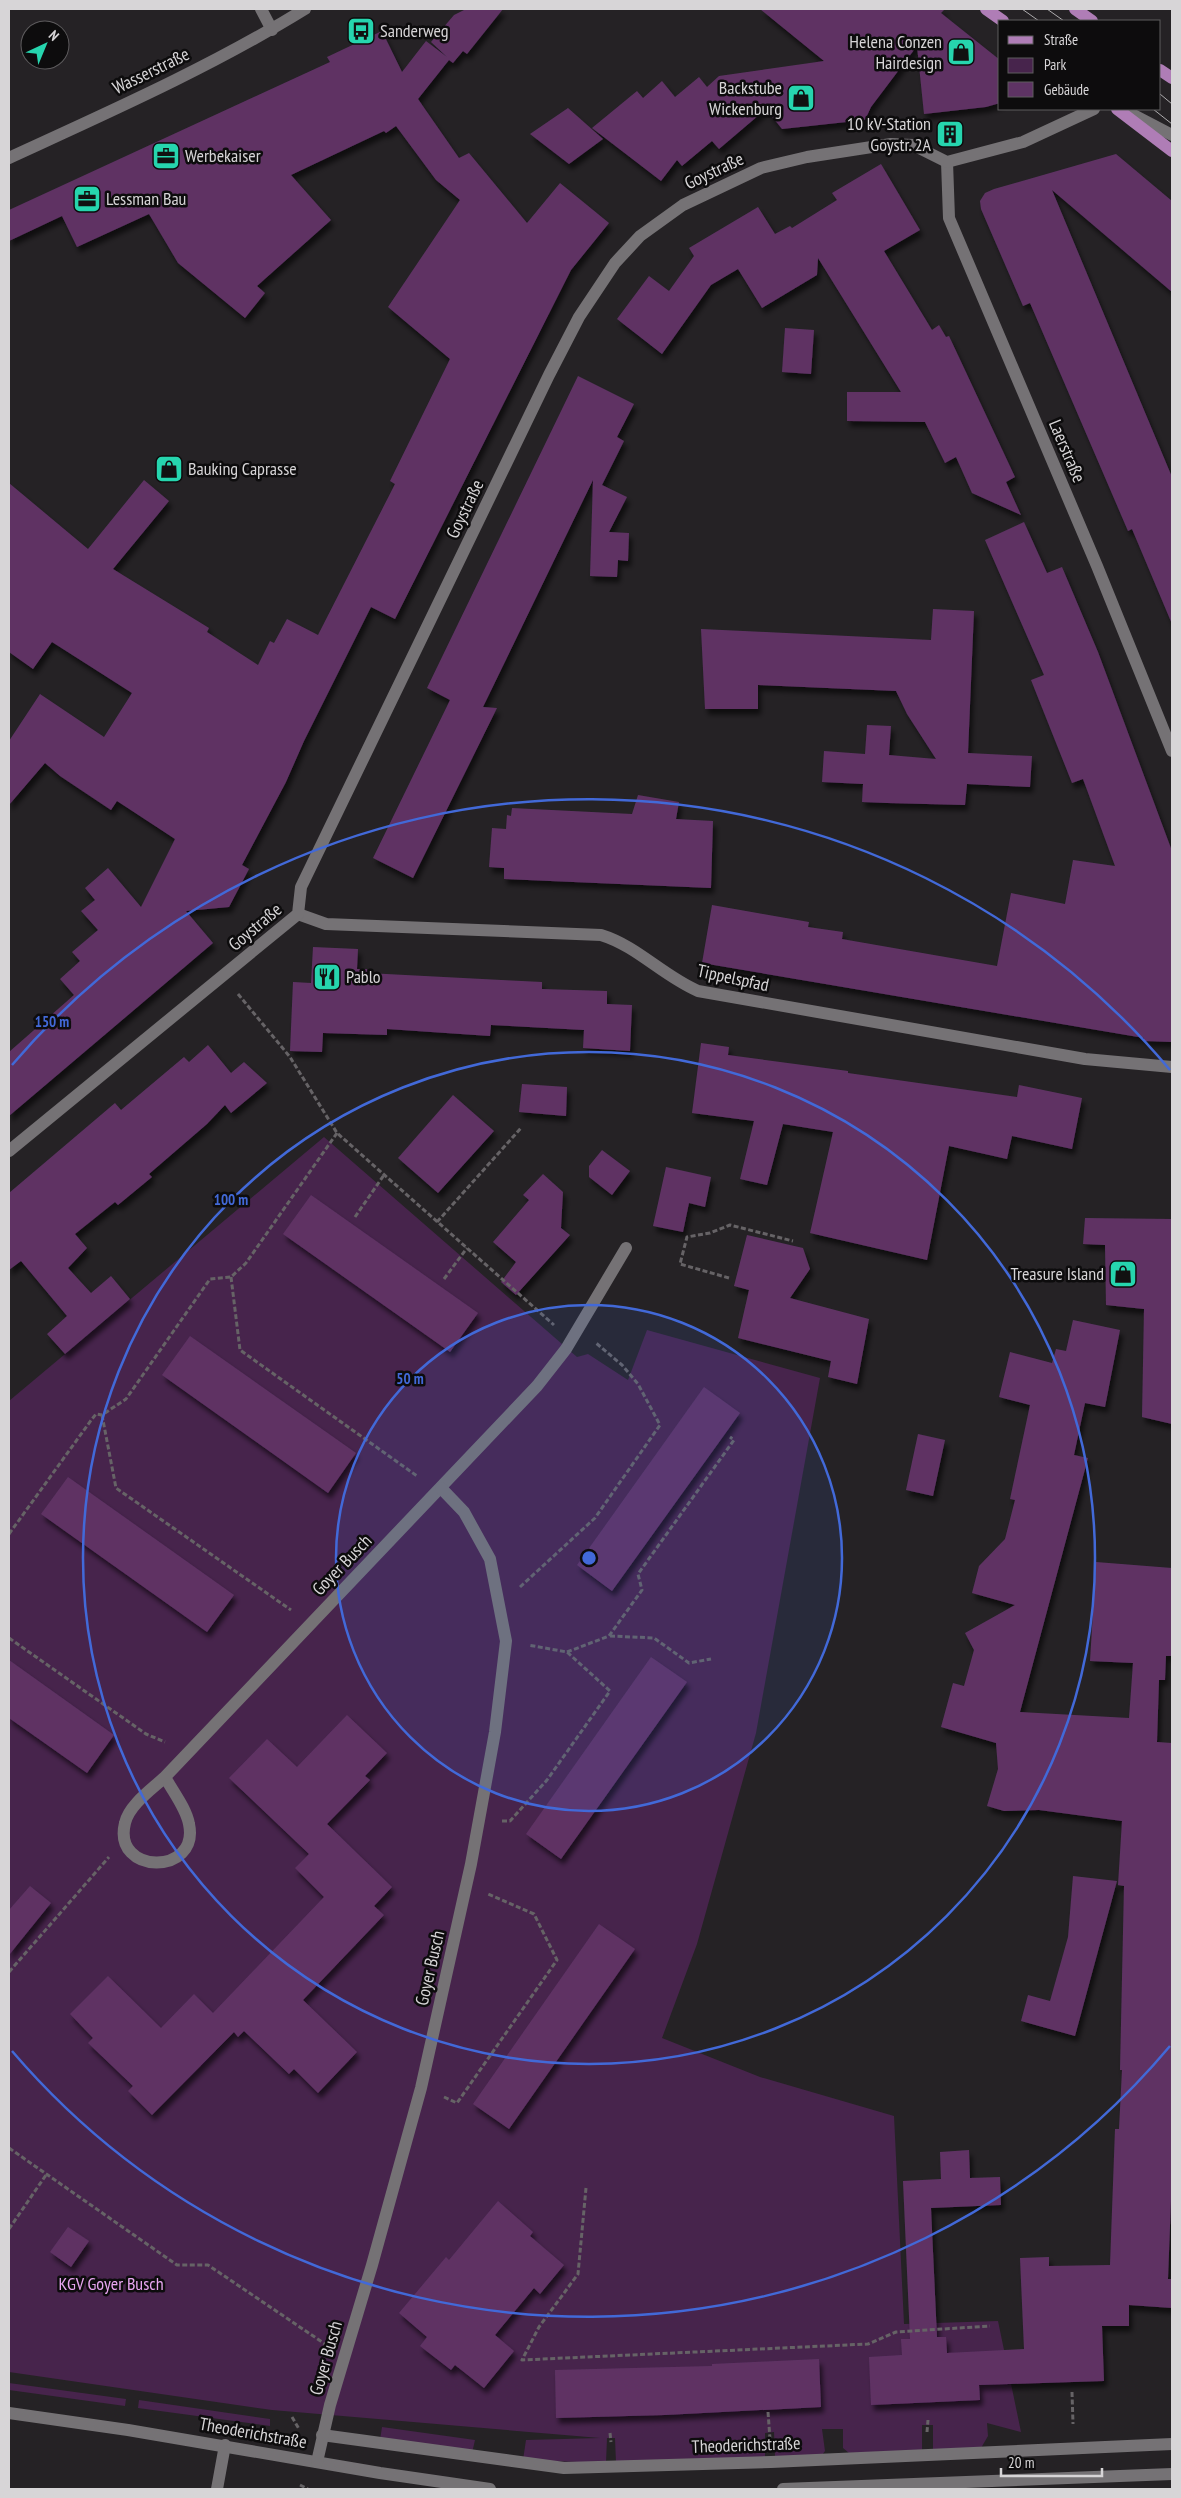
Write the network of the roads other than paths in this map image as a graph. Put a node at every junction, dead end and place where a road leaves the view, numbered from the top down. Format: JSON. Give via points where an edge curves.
{"nodes":[{"id":1,"x":261,"y":9,"type":"edge"},
{"id":2,"x":305,"y":9,"type":"edge"},
{"id":3,"x":986,"y":9,"type":"edge"},
{"id":4,"x":1075,"y":9,"type":"edge"},
{"id":5,"x":1001,"y":20,"type":"edge"},
{"id":6,"x":1091,"y":20,"type":"edge"},
{"id":7,"x":272,"y":30,"type":"junction"},
{"id":8,"x":1092,"y":110,"type":"edge"},
{"id":9,"x":1118,"y":110,"type":"edge"},
{"id":10,"x":1124,"y":110,"type":"edge"},
{"id":11,"x":1172,"y":135,"type":"edge"},
{"id":12,"x":1172,"y":151,"type":"edge"},
{"id":13,"x":9,"y":158,"type":"edge"},
{"id":14,"x":947,"y":162,"type":"junction"},
{"id":15,"x":1172,"y":751,"type":"edge"},
{"id":16,"x":298,"y":914,"type":"junction"},
{"id":17,"x":1172,"y":1067,"type":"edge"},
{"id":18,"x":9,"y":1151,"type":"edge"},
{"id":19,"x":626,"y":1248,"type":"dead end"},
{"id":20,"x":441,"y":1488,"type":"junction"},
{"id":21,"x":165,"y":1777,"type":"junction"},
{"id":22,"x":9,"y":2413,"type":"edge"},
{"id":23,"x":322,"y":2435,"type":"junction"},
{"id":24,"x":1172,"y":2444,"type":"edge"},
{"id":25,"x":225,"y":2446,"type":"junction"},
{"id":26,"x":317,"y":2462,"type":"junction"},
{"id":27,"x":1172,"y":2474,"type":"edge"},
{"id":28,"x":1001,"y":2485,"type":"edge"},
{"id":29,"x":217,"y":2489,"type":"edge"},
{"id":30,"x":490,"y":2489,"type":"edge"},
{"id":31,"x":783,"y":2489,"type":"edge"}],
"edges":[{"from":1,"to":7,"type":"street"},
{"from":2,"to":7,"type":"street","name":"Wasserstraße"},
{"from":3,"to":5,"type":"main road"},
{"from":4,"to":6,"type":"main road"},
{"from":7,"to":13,"type":"street","name":"Wasserstraße"},
{"from":8,"to":14,"type":"street","via":[[1023,142]]},
{"from":9,"to":12,"type":"main road"},
{"from":10,"to":11,"type":"street"},
{"from":14,"to":15,"type":"street","name":"Laerstraße","via":[[949,218]]},
{"from":14,"to":16,"type":"street","name":"Goystraße","via":[[913,145],[892,144],[807,157],[761,168],[683,205],[640,236],[615,262],[579,317],[557,359],[400,680],[301,887]]},
{"from":16,"to":17,"type":"street","name":"Tippelspfad","via":[[326,924],[601,935],[616,940],[677,982],[698,991],[1085,1059]]},
{"from":16,"to":18,"type":"street","name":"Goystraße"},
{"from":19,"to":20,"type":"street","name":"Goyer Busch","via":[[571,1340],[537,1386]]},
{"from":20,"to":21,"type":"street","name":"Goyer Busch"},
{"from":20,"to":23,"type":"street","name":"Goyer Busch","via":[[464,1512],[490,1559],[506,1641],[495,1732],[466,1885],[421,2088]]},
{"from":21,"to":21,"type":"street","name":"Goyer Busch","via":[[130,1810],[124,1822],[128,1848],[137,1858],[149,1863],[162,1864],[174,1859],[184,1851],[190,1839],[186,1813]]},
{"from":22,"to":25,"type":"street","name":"Theoderichstraße"},
{"from":23,"to":24,"type":"street","name":"Theoderichstraße","via":[[564,2468]]},
{"from":23,"to":26,"type":"street","name":"Goyer Busch"},
{"from":25,"to":26,"type":"street","name":"Theoderichstraße"},
{"from":25,"to":29,"type":"street"},
{"from":26,"to":30,"type":"street","name":"Theoderichstraße"},
{"from":27,"to":28,"type":"street"},
{"from":28,"to":31,"type":"street"}]}
